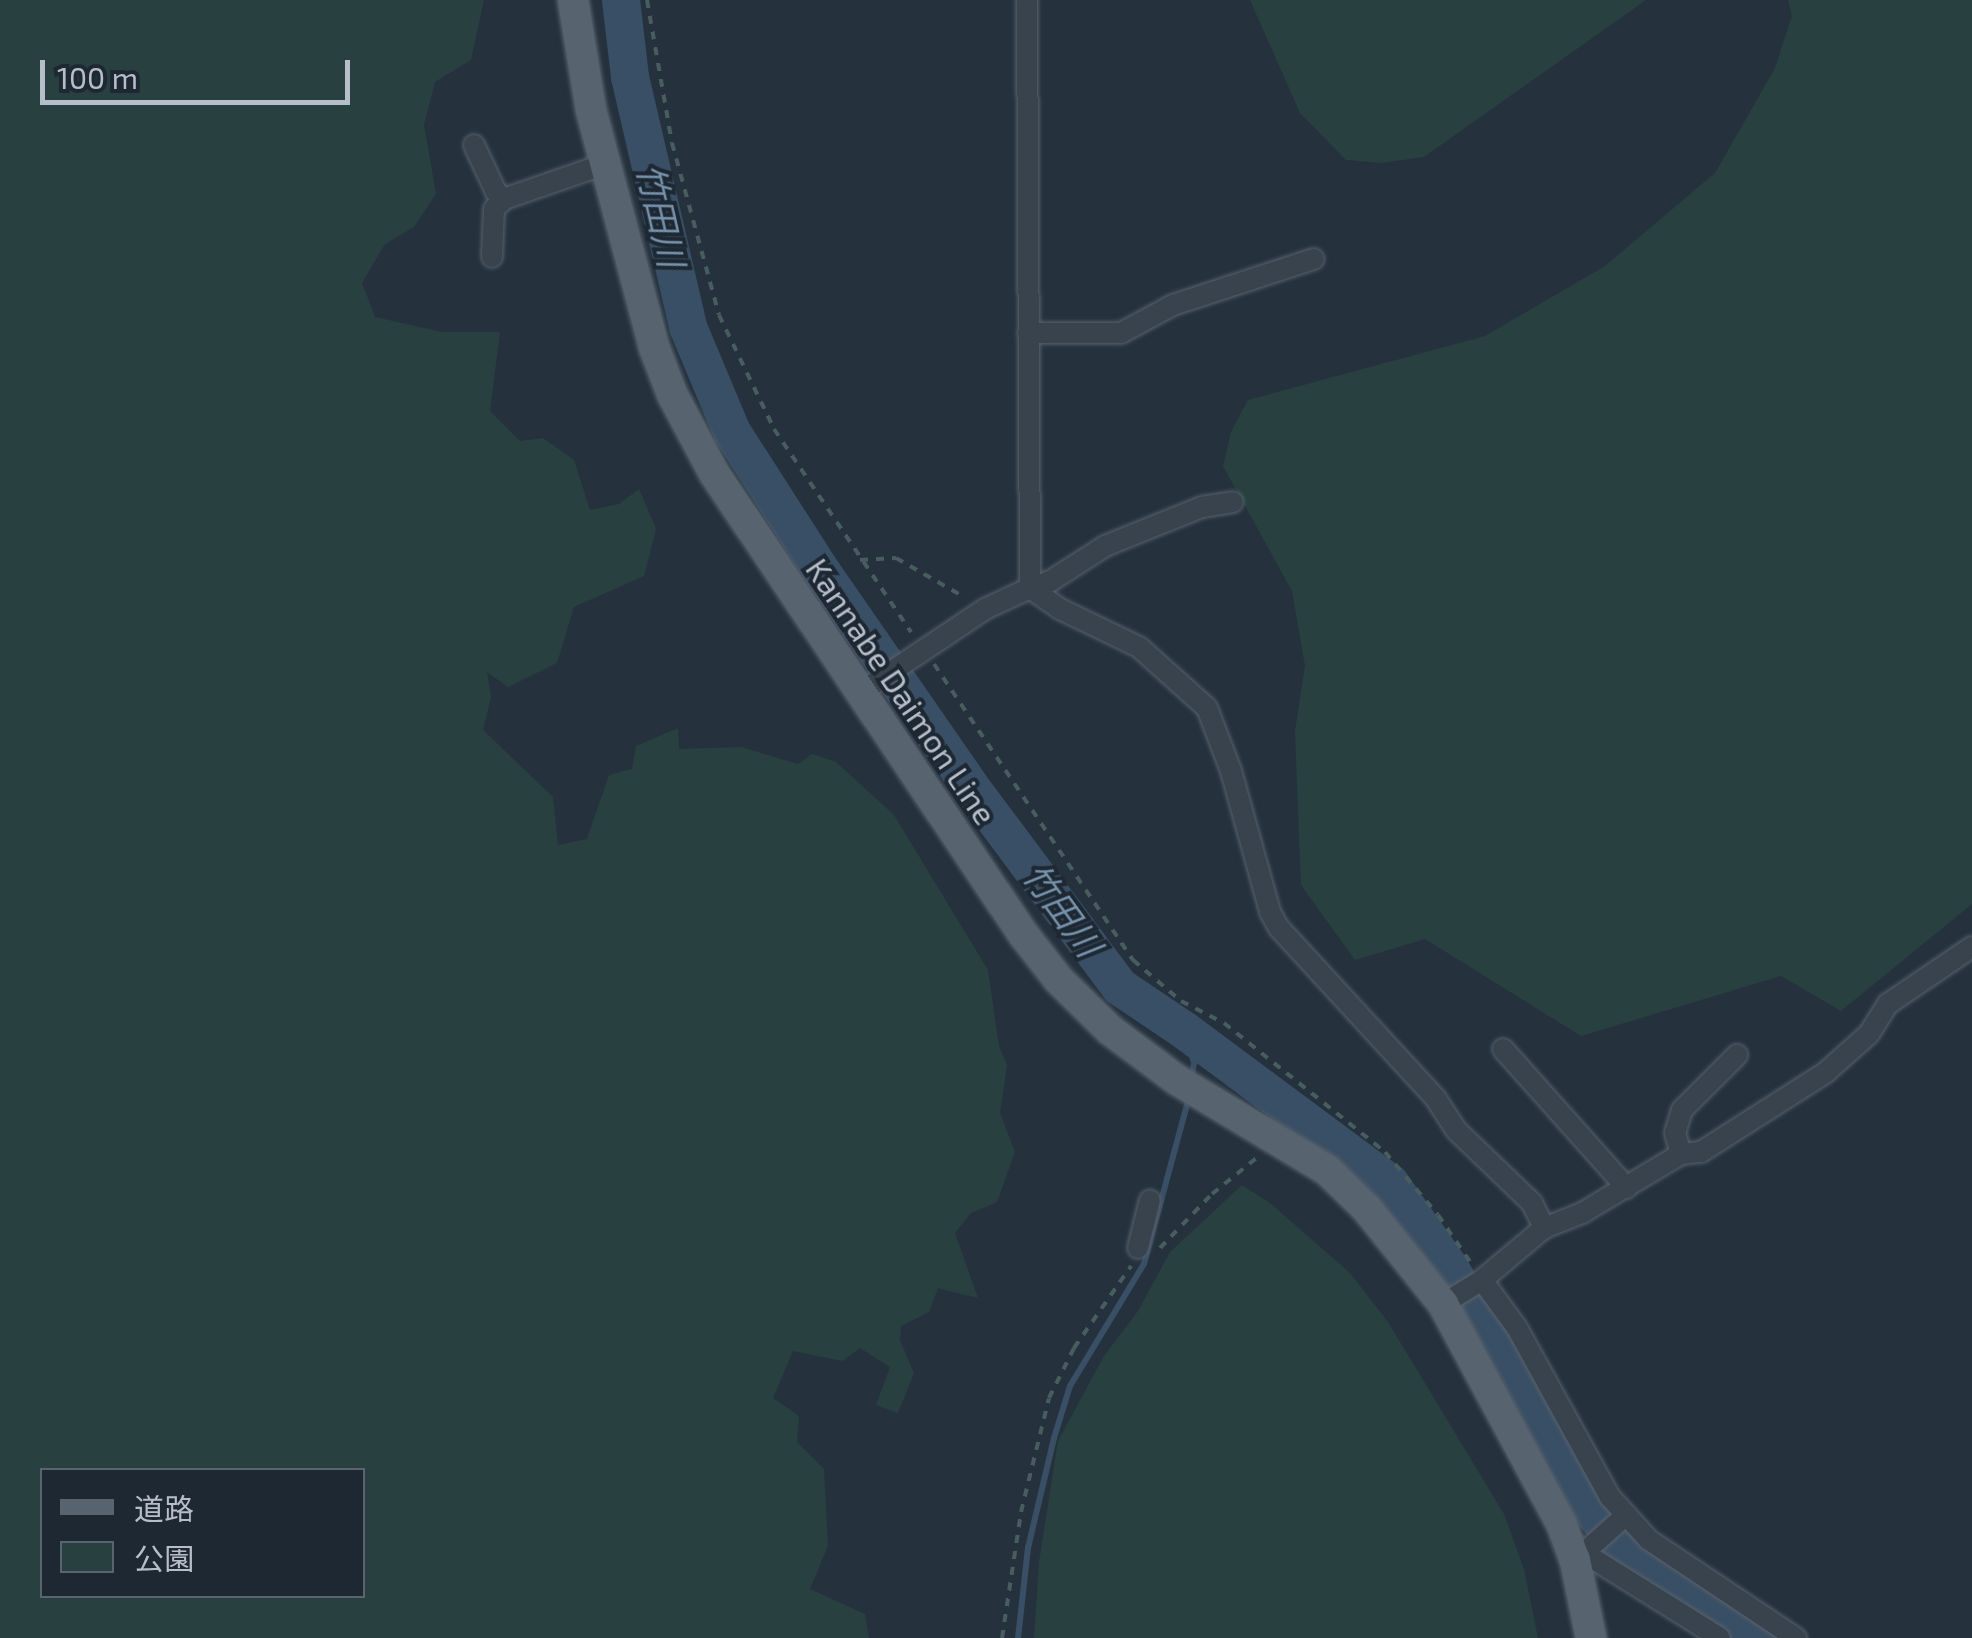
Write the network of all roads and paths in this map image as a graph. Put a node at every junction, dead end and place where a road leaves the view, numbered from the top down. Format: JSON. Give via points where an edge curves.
{"nodes":[{"id":1,"x":573,"y":0,"type":"edge"},
{"id":2,"x":647,"y":0,"type":"edge"},
{"id":3,"x":1026,"y":0,"type":"edge"},
{"id":4,"x":474,"y":145,"type":"dead end"},
{"id":5,"x":605,"y":164,"type":"junction"},
{"id":6,"x":504,"y":199,"type":"junction"},
{"id":7,"x":492,"y":257,"type":"dead end"},
{"id":8,"x":1314,"y":259,"type":"dead end"},
{"id":9,"x":1028,"y":333,"type":"junction"},
{"id":10,"x":1233,"y":502,"type":"dead end"},
{"id":11,"x":860,"y":560,"type":"junction"},
{"id":12,"x":1030,"y":588,"type":"junction"},
{"id":13,"x":985,"y":609,"type":"junction"},
{"id":14,"x":920,"y":650,"type":"junction"},
{"id":15,"x":867,"y":687,"type":"junction"},
{"id":16,"x":1972,"y":947,"type":"edge"},
{"id":17,"x":1503,"y":1049,"type":"dead end"},
{"id":18,"x":1737,"y":1055,"type":"dead end"},
{"id":19,"x":1278,"y":1140,"type":"junction"},
{"id":20,"x":1681,"y":1154,"type":"junction"},
{"id":21,"x":1627,"y":1188,"type":"junction"},
{"id":22,"x":1150,"y":1200,"type":"dead end"},
{"id":23,"x":1544,"y":1228,"type":"junction"},
{"id":24,"x":1145,"y":1250,"type":"junction"},
{"id":25,"x":1480,"y":1282,"type":"junction"},
{"id":26,"x":1449,"y":1300,"type":"junction"},
{"id":27,"x":1624,"y":1517,"type":"junction"},
{"id":28,"x":1585,"y":1552,"type":"junction"},
{"id":29,"x":1002,"y":1638,"type":"edge"},
{"id":30,"x":1591,"y":1638,"type":"edge"},
{"id":31,"x":1720,"y":1638,"type":"edge"},
{"id":32,"x":1796,"y":1638,"type":"edge"}],
"edges":[{"from":1,"to":5,"type":"main road","name":"Kannabe Daimon Line"},
{"from":2,"to":11,"type":"path","via":[[672,143],[719,315],[774,429]]},
{"from":3,"to":9,"type":"street"},
{"from":4,"to":6,"type":"street"},
{"from":5,"to":6,"type":"street"},
{"from":5,"to":15,"type":"main road","name":"Kannabe Daimon Line","via":[[672,394],[714,473]]},
{"from":6,"to":7,"type":"street","via":[[494,208]]},
{"from":8,"to":9,"type":"street","via":[[1173,306],[1121,333]]},
{"from":9,"to":12,"type":"street"},
{"from":10,"to":12,"type":"street","via":[[1202,506],[1105,546]]},
{"from":11,"to":13,"type":"path","via":[[896,558]]},
{"from":11,"to":14,"type":"path"},
{"from":12,"to":13,"type":"street"},
{"from":12,"to":23,"type":"street","via":[[1139,647],[1207,708],[1280,928],[1436,1099],[1456,1130],[1532,1202]]},
{"from":13,"to":14,"type":"street"},
{"from":14,"to":15,"type":"street"},
{"from":14,"to":25,"type":"path","via":[[1133,960],[1181,1001],[1224,1023],[1385,1152],[1438,1215]]},
{"from":15,"to":19,"type":"main road","name":"Kannabe Daimon Line","via":[[1059,980],[1110,1030]]},
{"from":16,"to":20,"type":"street","via":[[1888,1004],[1869,1034],[1825,1073],[1701,1152]]},
{"from":17,"to":21,"type":"street"},
{"from":18,"to":20,"type":"street","via":[[1682,1110],[1675,1133]]},
{"from":19,"to":24,"type":"path"},
{"from":19,"to":26,"type":"main road","name":"Kannabe Daimon Line","via":[[1327,1170]]},
{"from":20,"to":21,"type":"street"},
{"from":21,"to":23,"type":"street"},
{"from":22,"to":24,"type":"street"},
{"from":23,"to":25,"type":"street"},
{"from":24,"to":29,"type":"path","via":[[1074,1348],[1049,1398],[1021,1512]]},
{"from":25,"to":26,"type":"street"},
{"from":25,"to":27,"type":"street","via":[[1517,1328]]},
{"from":26,"to":28,"type":"main road","name":"Kannabe Daimon Line","via":[[1562,1525]]},
{"from":27,"to":28,"type":"street"},
{"from":27,"to":32,"type":"street"},
{"from":28,"to":30,"type":"main road","name":"Kannabe Daimon Line"},
{"from":28,"to":31,"type":"street"}]}
